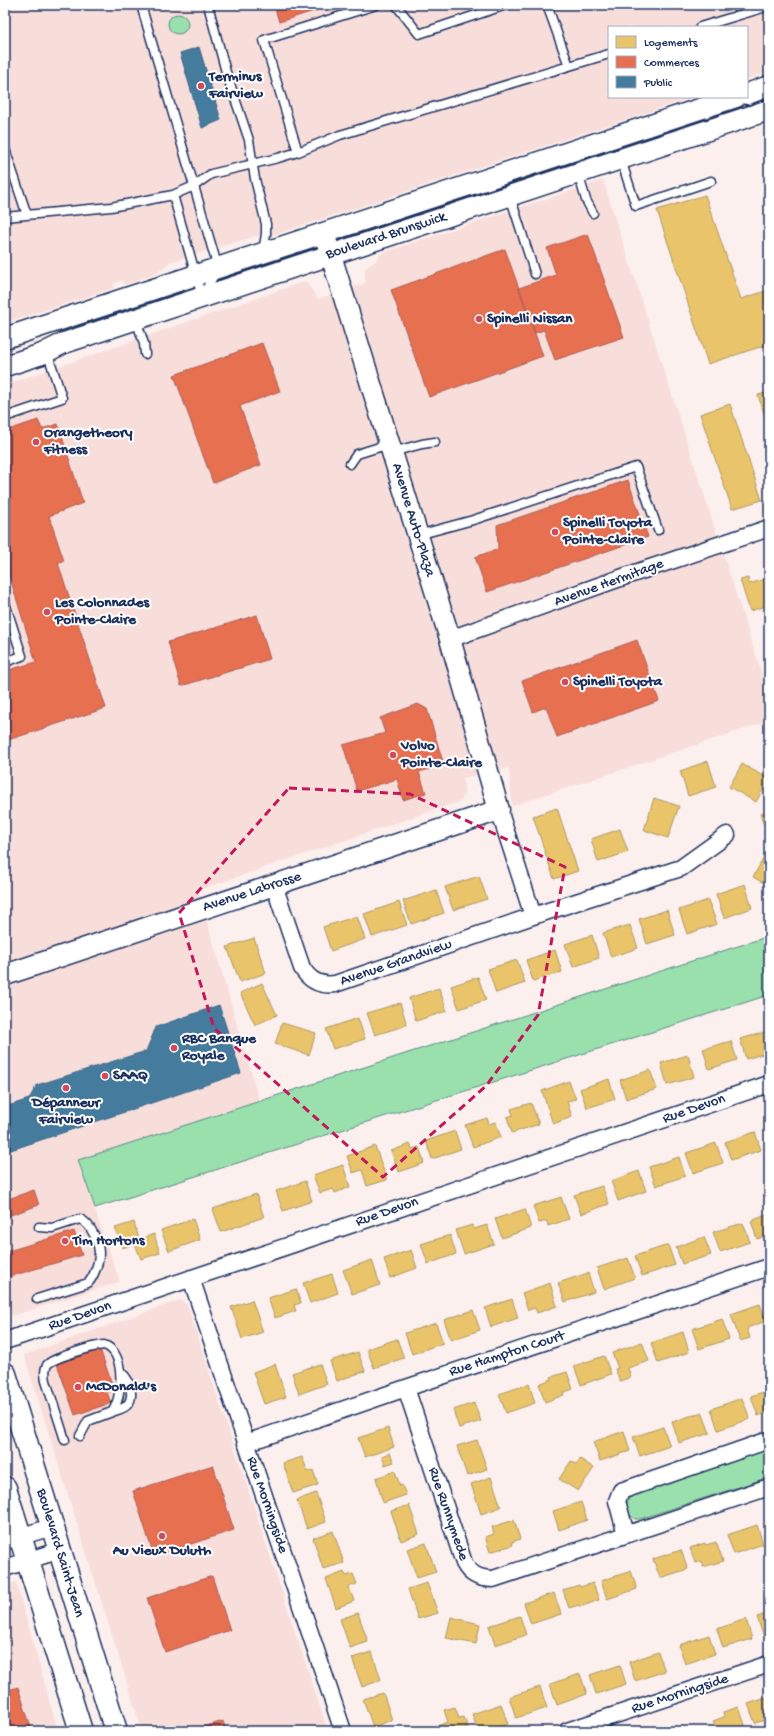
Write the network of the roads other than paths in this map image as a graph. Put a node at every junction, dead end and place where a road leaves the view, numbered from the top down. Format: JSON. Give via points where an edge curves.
{"nodes":[{"id":1,"x":141,"y":5,"type":"edge"},
{"id":2,"x":208,"y":5,"type":"edge"},
{"id":3,"x":376,"y":5,"type":"edge"},
{"id":4,"x":396,"y":5,"type":"edge"},
{"id":5,"x":506,"y":5,"type":"edge"},
{"id":6,"x":547,"y":5,"type":"edge"},
{"id":7,"x":769,"y":6,"type":"edge"},
{"id":8,"x":744,"y":9,"type":"edge"},
{"id":9,"x":702,"y":26,"type":"edge"},
{"id":10,"x":608,"y":54,"type":"edge"},
{"id":11,"x":569,"y":66,"type":"junction"},
{"id":12,"x":769,"y":86,"type":"edge"},
{"id":13,"x":748,"y":94,"type":"edge"},
{"id":14,"x":733,"y":98,"type":"edge"},
{"id":15,"x":769,"y":110,"type":"edge"},
{"id":16,"x":5,"y":149,"type":"edge"},
{"id":17,"x":298,"y":152,"type":"junction"},
{"id":18,"x":621,"y":159,"type":"junction"},
{"id":19,"x":253,"y":164,"type":"junction"},
{"id":20,"x":578,"y":173,"type":"junction"},
{"id":21,"x":711,"y":182,"type":"dead end"},
{"id":22,"x":194,"y":186,"type":"junction"},
{"id":23,"x":173,"y":195,"type":"junction"},
{"id":24,"x":510,"y":196,"type":"junction"},
{"id":25,"x":593,"y":213,"type":"dead end"},
{"id":26,"x":27,"y":215,"type":"junction"},
{"id":27,"x":5,"y":217,"type":"edge"},
{"id":28,"x":324,"y":233,"type":"junction"},
{"id":29,"x":263,"y":253,"type":"junction"},
{"id":30,"x":330,"y":255,"type":"junction"},
{"id":31,"x":218,"y":268,"type":"junction"},
{"id":32,"x":535,"y":274,"type":"dead end"},
{"id":33,"x":195,"y":276,"type":"junction"},
{"id":34,"x":202,"y":297,"type":"junction"},
{"id":35,"x":136,"y":319,"type":"junction"},
{"id":36,"x":5,"y":338,"type":"edge"},
{"id":37,"x":46,"y":351,"type":"junction"},
{"id":38,"x":144,"y":354,"type":"dead end"},
{"id":39,"x":5,"y":366,"type":"edge"},
{"id":40,"x":5,"y":417,"type":"edge"},
{"id":41,"x":435,"y":442,"type":"dead end"},
{"id":42,"x":390,"y":448,"type":"junction"},
{"id":43,"x":350,"y":464,"type":"dead end"},
{"id":44,"x":769,"y":528,"type":"edge"},
{"id":45,"x":658,"y":530,"type":"dead end"},
{"id":46,"x":418,"y":535,"type":"junction"},
{"id":47,"x":5,"y":603,"type":"edge"},
{"id":48,"x":450,"y":639,"type":"junction"},
{"id":49,"x":5,"y":662,"type":"edge"},
{"id":50,"x":499,"y":810,"type":"junction"},
{"id":51,"x":727,"y":836,"type":"dead end"},
{"id":52,"x":274,"y":885,"type":"junction"},
{"id":53,"x":533,"y":916,"type":"junction"},
{"id":54,"x":5,"y":974,"type":"edge"},
{"id":55,"x":769,"y":1084,"type":"edge"},
{"id":56,"x":39,"y":1227,"type":"dead end"},
{"id":57,"x":769,"y":1266,"type":"edge"},
{"id":58,"x":191,"y":1278,"type":"junction"},
{"id":59,"x":37,"y":1299,"type":"dead end"},
{"id":60,"x":5,"y":1341,"type":"edge"},
{"id":61,"x":122,"y":1373,"type":"junction"},
{"id":62,"x":5,"y":1374,"type":"edge"},
{"id":63,"x":406,"y":1388,"type":"junction"},
{"id":64,"x":112,"y":1412,"type":"junction"},
{"id":65,"x":80,"y":1436,"type":"dead end"},
{"id":66,"x":65,"y":1440,"type":"dead end"},
{"id":67,"x":769,"y":1440,"type":"edge"},
{"id":68,"x":246,"y":1443,"type":"junction"},
{"id":69,"x":769,"y":1487,"type":"edge"},
{"id":70,"x":5,"y":1488,"type":"edge"},
{"id":71,"x":52,"y":1526,"type":"junction"},
{"id":72,"x":626,"y":1534,"type":"junction"},
{"id":73,"x":13,"y":1539,"type":"edge"},
{"id":74,"x":60,"y":1550,"type":"junction"},
{"id":75,"x":28,"y":1560,"type":"junction"},
{"id":76,"x":5,"y":1568,"type":"edge"},
{"id":77,"x":769,"y":1664,"type":"edge"},
{"id":78,"x":81,"y":1731,"type":"edge"},
{"id":79,"x":116,"y":1731,"type":"edge"},
{"id":80,"x":343,"y":1731,"type":"edge"},
{"id":81,"x":567,"y":1731,"type":"edge"}],
"edges":[{"from":1,"to":22,"type":"lane"},
{"from":2,"to":19,"type":"lane","via":[[226,72],[249,140]]},
{"from":3,"to":17,"type":"lane","via":[[264,40]]},
{"from":4,"to":5,"type":"lane","via":[[419,34]]},
{"from":6,"to":11,"type":"lane"},
{"from":7,"to":8,"type":"lane"},
{"from":8,"to":9,"type":"lane"},
{"from":10,"to":11,"type":"lane"},
{"from":11,"to":17,"type":"lane","via":[[340,135]]},
{"from":12,"to":13,"type":"street"},
{"from":14,"to":28,"type":"street","name":"Boulevard Brunswick"},
{"from":15,"to":18,"type":"street","name":"Boulevard Brunswick"},
{"from":16,"to":26,"type":"lane"},
{"from":17,"to":19,"type":"lane"},
{"from":18,"to":20,"type":"street","name":"Boulevard Brunswick"},
{"from":18,"to":21,"type":"lane","via":[[636,206]]},
{"from":19,"to":22,"type":"lane","via":[[211,174]]},
{"from":19,"to":29,"type":"lane","via":[[266,224]]},
{"from":20,"to":24,"type":"street","name":"Boulevard Brunswick"},
{"from":20,"to":25,"type":"lane"},
{"from":22,"to":23,"type":"lane"},
{"from":22,"to":31,"type":"lane"},
{"from":23,"to":26,"type":"lane","via":[[111,207]]},
{"from":23,"to":33,"type":"lane"},
{"from":24,"to":30,"type":"street","name":"Boulevard Brunswick"},
{"from":24,"to":32,"type":"lane"},
{"from":26,"to":27,"type":"lane"},
{"from":28,"to":29,"type":"street","name":"Boulevard Brunswick"},
{"from":28,"to":30,"type":"street","name":"Avenue Auto-Plaza"},
{"from":29,"to":31,"type":"street","name":"Boulevard Brunswick"},
{"from":30,"to":34,"type":"street","name":"Boulevard Brunswick"},
{"from":30,"to":42,"type":"street","name":"Avenue Auto-Plaza"},
{"from":31,"to":33,"type":"street","name":"Boulevard Brunswick"},
{"from":31,"to":34,"type":"lane"},
{"from":33,"to":34,"type":"lane"},
{"from":33,"to":36,"type":"street","name":"Boulevard Brunswick"},
{"from":34,"to":35,"type":"street","name":"Boulevard Brunswick"},
{"from":35,"to":37,"type":"street","name":"Boulevard Brunswick"},
{"from":35,"to":38,"type":"lane","via":[[144,344]]},
{"from":37,"to":39,"type":"street","name":"Boulevard Brunswick"},
{"from":37,"to":40,"type":"lane","via":[[62,398]]},
{"from":41,"to":42,"type":"lane"},
{"from":42,"to":43,"type":"lane","via":[[357,454]]},
{"from":42,"to":46,"type":"street","name":"Avenue Auto-Plaza"},
{"from":44,"to":48,"type":"street","name":"Avenue Hermitage"},
{"from":45,"to":46,"type":"lane","via":[[636,467],[473,520]]},
{"from":46,"to":48,"type":"street","name":"Avenue Auto-Plaza"},
{"from":47,"to":49,"type":"lane","via":[[22,656]]},
{"from":48,"to":50,"type":"street","name":"Avenue Auto-Plaza"},
{"from":50,"to":52,"type":"street","name":"Avenue Labrosse"},
{"from":50,"to":53,"type":"street"},
{"from":51,"to":53,"type":"street","name":"Avenue Grandview","via":[[682,868]]},
{"from":52,"to":53,"type":"street","name":"Avenue Grandview","via":[[302,968],[315,982],[328,985]]},
{"from":52,"to":54,"type":"street","name":"Avenue Labrosse"},
{"from":55,"to":58,"type":"street","name":"Rue Devon"},
{"from":56,"to":59,"type":"lane","via":[[52,1228],[80,1219],[92,1231],[99,1256],[88,1283]]},
{"from":57,"to":63,"type":"street","name":"Rue Hampton Court"},
{"from":58,"to":60,"type":"street","name":"Rue Devon"},
{"from":58,"to":68,"type":"street","name":"Rue Morningside"},
{"from":61,"to":64,"type":"lane","via":[[117,1403]]},
{"from":61,"to":64,"type":"lane","via":[[132,1394],[131,1400],[125,1408]]},
{"from":61,"to":66,"type":"lane","via":[[115,1353],[104,1345],[54,1360],[46,1366],[46,1380]]},
{"from":62,"to":71,"type":"main road","name":"Boulevard Saint-Jean"},
{"from":63,"to":68,"type":"street","name":"Rue Hampton Court"},
{"from":63,"to":72,"type":"street","name":"Rue Runnymede","via":[[464,1563],[472,1574],[493,1579]]},
{"from":64,"to":65,"type":"lane","via":[[88,1421]]},
{"from":67,"to":72,"type":"street","via":[[620,1491],[617,1500]]},
{"from":68,"to":80,"type":"street","name":"Rue Morningside"},
{"from":69,"to":72,"type":"street","name":"Rue Runnymede"},
{"from":70,"to":73,"type":"main road"},
{"from":71,"to":73,"type":"street"},
{"from":71,"to":74,"type":"main road","name":"Boulevard Saint-Jean"},
{"from":73,"to":75,"type":"main road"},
{"from":74,"to":75,"type":"street"},
{"from":74,"to":79,"type":"main road","name":"Boulevard Saint-Jean"},
{"from":75,"to":76,"type":"street"},
{"from":75,"to":78,"type":"main road"},
{"from":77,"to":81,"type":"street","name":"Rue Morningside"}]}
